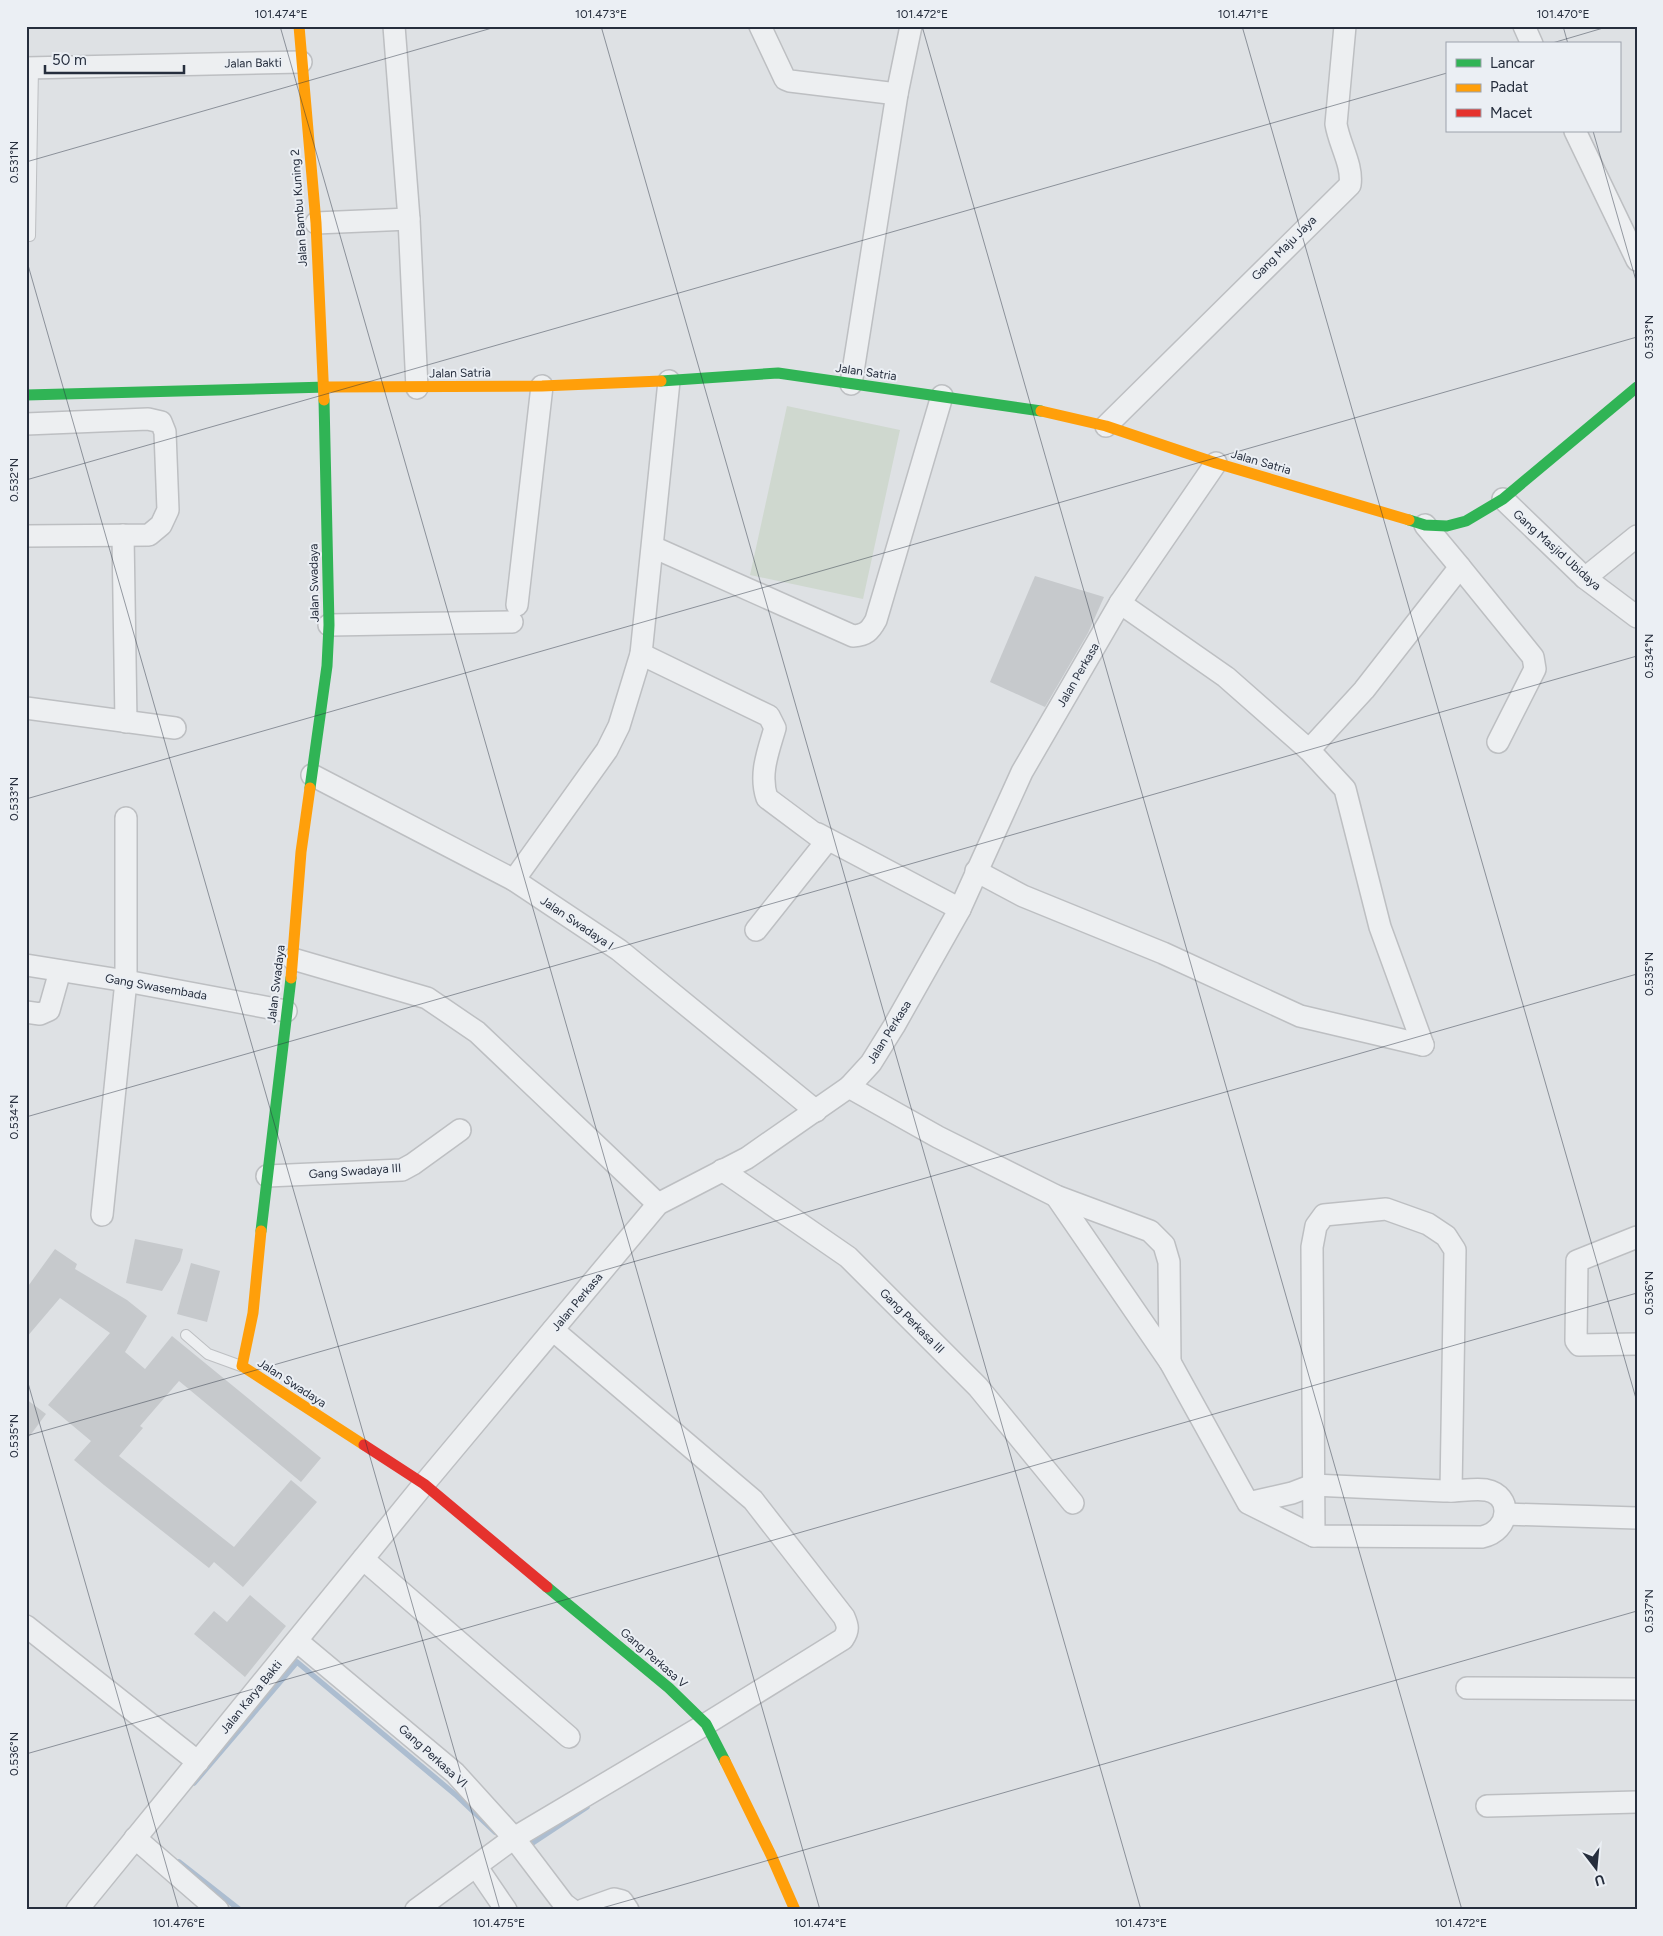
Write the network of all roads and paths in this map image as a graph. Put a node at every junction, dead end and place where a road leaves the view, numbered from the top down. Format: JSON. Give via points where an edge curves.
{"nodes":[{"id":1,"x":299,"y":26,"type":"edge"},
{"id":2,"x":394,"y":26,"type":"edge"},
{"id":3,"x":760,"y":26,"type":"edge"},
{"id":4,"x":911,"y":26,"type":"edge"},
{"id":5,"x":1345,"y":26,"type":"edge"},
{"id":6,"x":1524,"y":26,"type":"edge"},
{"id":7,"x":1531,"y":42,"type":"edge"},
{"id":8,"x":301,"y":62,"type":"junction"},
{"id":9,"x":30,"y":68,"type":"edge"},
{"id":10,"x":897,"y":94,"type":"junction"},
{"id":11,"x":1575,"y":132,"type":"edge"},
{"id":12,"x":409,"y":219,"type":"junction"},
{"id":13,"x":316,"y":223,"type":"junction"},
{"id":14,"x":30,"y":236,"type":"dead end"},
{"id":15,"x":1637,"y":260,"type":"edge"},
{"id":16,"x":669,"y":381,"type":"junction"},
{"id":17,"x":851,"y":384,"type":"junction"},
{"id":18,"x":542,"y":386,"type":"junction"},
{"id":19,"x":324,"y":387,"type":"junction"},
{"id":20,"x":1637,"y":387,"type":"edge"},
{"id":21,"x":417,"y":388,"type":"junction"},
{"id":22,"x":26,"y":395,"type":"edge"},
{"id":23,"x":942,"y":396,"type":"junction"},
{"id":24,"x":26,"y":424,"type":"edge"},
{"id":25,"x":1106,"y":426,"type":"junction"},
{"id":26,"x":1216,"y":463,"type":"junction"},
{"id":27,"x":1502,"y":499,"type":"junction"},
{"id":28,"x":1425,"y":524,"type":"junction"},
{"id":29,"x":26,"y":536,"type":"edge"},
{"id":30,"x":123,"y":536,"type":"junction"},
{"id":31,"x":1637,"y":536,"type":"edge"},
{"id":32,"x":653,"y":547,"type":"junction"},
{"id":33,"x":1460,"y":567,"type":"junction"},
{"id":34,"x":1585,"y":578,"type":"junction"},
{"id":35,"x":1120,"y":603,"type":"junction"},
{"id":36,"x":1637,"y":617,"type":"edge"},
{"id":37,"x":329,"y":625,"type":"junction"},
{"id":38,"x":641,"y":654,"type":"junction"},
{"id":39,"x":26,"y":708,"type":"edge"},
{"id":40,"x":126,"y":722,"type":"junction"},
{"id":41,"x":175,"y":728,"type":"dead end"},
{"id":42,"x":1498,"y":742,"type":"dead end"},
{"id":43,"x":1309,"y":750,"type":"junction"},
{"id":44,"x":312,"y":775,"type":"junction"},
{"id":45,"x":126,"y":818,"type":"dead end"},
{"id":46,"x":818,"y":834,"type":"junction"},
{"id":47,"x":976,"y":871,"type":"junction"},
{"id":48,"x":514,"y":880,"type":"junction"},
{"id":49,"x":960,"y":909,"type":"junction"},
{"id":50,"x":756,"y":930,"type":"dead end"},
{"id":51,"x":293,"y":959,"type":"junction"},
{"id":52,"x":26,"y":965,"type":"edge"},
{"id":53,"x":60,"y":971,"type":"junction"},
{"id":54,"x":126,"y":981,"type":"junction"},
{"id":55,"x":286,"y":1011,"type":"junction"},
{"id":56,"x":26,"y":1012,"type":"edge"},
{"id":57,"x":849,"y":1087,"type":"junction"},
{"id":58,"x":816,"y":1111,"type":"junction"},
{"id":59,"x":460,"y":1130,"type":"dead end"},
{"id":60,"x":722,"y":1170,"type":"junction"},
{"id":61,"x":267,"y":1176,"type":"junction"},
{"id":62,"x":1056,"y":1196,"type":"junction"},
{"id":63,"x":658,"y":1204,"type":"junction"},
{"id":64,"x":102,"y":1215,"type":"dead end"},
{"id":65,"x":1637,"y":1237,"type":"edge"},
{"id":66,"x":554,"y":1330,"type":"junction"},
{"id":67,"x":186,"y":1335,"type":"dead end"},
{"id":68,"x":1637,"y":1344,"type":"edge"},
{"id":69,"x":1170,"y":1362,"type":"junction"},
{"id":70,"x":242,"y":1366,"type":"junction"},
{"id":71,"x":424,"y":1484,"type":"junction"},
{"id":72,"x":1313,"y":1485,"type":"junction"},
{"id":73,"x":1451,"y":1491,"type":"junction"},
{"id":74,"x":1073,"y":1503,"type":"dead end"},
{"id":75,"x":1248,"y":1503,"type":"junction"},
{"id":76,"x":1505,"y":1514,"type":"junction"},
{"id":77,"x":1637,"y":1518,"type":"edge"},
{"id":78,"x":1314,"y":1536,"type":"junction"},
{"id":79,"x":363,"y":1559,"type":"junction"},
{"id":80,"x":26,"y":1626,"type":"edge"},
{"id":81,"x":297,"y":1640,"type":"junction"},
{"id":82,"x":1467,"y":1688,"type":"dead end"},
{"id":83,"x":1637,"y":1689,"type":"edge"},
{"id":84,"x":706,"y":1724,"type":"junction"},
{"id":85,"x":569,"y":1736,"type":"dead end"},
{"id":86,"x":198,"y":1762,"type":"junction"},
{"id":87,"x":1637,"y":1802,"type":"edge"},
{"id":88,"x":1487,"y":1806,"type":"dead end"},
{"id":89,"x":135,"y":1838,"type":"junction"},
{"id":90,"x":514,"y":1838,"type":"junction"},
{"id":91,"x":476,"y":1866,"type":"junction"},
{"id":92,"x":77,"y":1910,"type":"edge"},
{"id":93,"x":218,"y":1910,"type":"edge"},
{"id":94,"x":416,"y":1910,"type":"edge"},
{"id":95,"x":506,"y":1910,"type":"edge"},
{"id":96,"x":572,"y":1910,"type":"edge"},
{"id":97,"x":583,"y":1910,"type":"edge"},
{"id":98,"x":628,"y":1910,"type":"edge"},
{"id":99,"x":795,"y":1910,"type":"edge"}],
"edges":[{"from":1,"to":8,"type":"street","name":"Jalan Bambu Kuning 2"},
{"from":2,"to":12,"type":"street"},
{"from":3,"to":10,"type":"street","via":[[785,79]]},
{"from":4,"to":10,"type":"street"},
{"from":5,"to":25,"type":"street","name":"Gang Maju Jaya","via":[[1336,124],[1349,168],[1350,185]]},
{"from":6,"to":7,"type":"street"},
{"from":8,"to":9,"type":"street","name":"Jalan Bakti"},
{"from":8,"to":13,"type":"street","name":"Jalan Bambu Kuning 2"},
{"from":9,"to":14,"type":"lane"},
{"from":10,"to":17,"type":"street"},
{"from":11,"to":15,"type":"street"},
{"from":12,"to":13,"type":"street"},
{"from":12,"to":21,"type":"street"},
{"from":13,"to":19,"type":"street","name":"Jalan Bambu Kuning 2"},
{"from":16,"to":17,"type":"street","name":"Jalan Satria","via":[[778,373]]},
{"from":16,"to":18,"type":"street","name":"Jalan Satria"},
{"from":16,"to":32,"type":"street"},
{"from":17,"to":23,"type":"street","name":"Jalan Satria"},
{"from":18,"to":21,"type":"street","name":"Jalan Satria"},
{"from":18,"to":37,"type":"street","via":[[515,614]]},
{"from":19,"to":21,"type":"street","name":"Jalan Satria"},
{"from":19,"to":22,"type":"street","name":"Jalan Satria"},
{"from":19,"to":37,"type":"street","name":"Jalan Swadaya"},
{"from":20,"to":27,"type":"street","name":"Jalan Satria"},
{"from":23,"to":25,"type":"street","name":"Jalan Satria","via":[[1032,408]]},
{"from":23,"to":32,"type":"street","via":[[876,620],[871,630],[863,635],[853,636]]},
{"from":24,"to":30,"type":"street","via":[[148,419],[161,422],[165,432],[168,510],[161,525],[149,535]]},
{"from":25,"to":26,"type":"street","name":"Jalan Satria"},
{"from":26,"to":28,"type":"street","name":"Jalan Satria"},
{"from":26,"to":35,"type":"street","name":"Jalan Perkasa"},
{"from":27,"to":28,"type":"street","name":"Jalan Satria","via":[[1466,521],[1446,526]]},
{"from":27,"to":34,"type":"street","name":"Gang Masjid Ubidaya"},
{"from":28,"to":33,"type":"street"},
{"from":29,"to":30,"type":"street"},
{"from":30,"to":40,"type":"street"},
{"from":31,"to":34,"type":"street"},
{"from":32,"to":38,"type":"street"},
{"from":33,"to":42,"type":"street","via":[[1533,657],[1535,669]]},
{"from":33,"to":43,"type":"street","via":[[1364,690]]},
{"from":34,"to":36,"type":"street","name":"Gang Masjid Ubidaya"},
{"from":35,"to":43,"type":"street","via":[[1226,676]]},
{"from":35,"to":47,"type":"street","name":"Jalan Perkasa","via":[[1022,772]]},
{"from":37,"to":44,"type":"street","name":"Jalan Swadaya","via":[[327,666]]},
{"from":38,"to":46,"type":"street","via":[[769,716],[775,728],[763,769],[767,798]]},
{"from":38,"to":48,"type":"street","via":[[619,726],[607,750]]},
{"from":39,"to":40,"type":"street"},
{"from":40,"to":41,"type":"street"},
{"from":43,"to":47,"type":"street","via":[[1345,789],[1380,927],[1422,1045],[1300,1016],[1163,953],[1023,896]]},
{"from":44,"to":48,"type":"street","name":"Jalan Swadaya I"},
{"from":44,"to":51,"type":"street","name":"Jalan Swadaya"},
{"from":45,"to":54,"type":"street"},
{"from":46,"to":49,"type":"street"},
{"from":46,"to":50,"type":"street","via":[[826,842]]},
{"from":47,"to":49,"type":"street","name":"Jalan Perkasa"},
{"from":48,"to":58,"type":"street","name":"Jalan Swadaya I","via":[[619,950]]},
{"from":49,"to":57,"type":"street","name":"Jalan Perkasa","via":[[894,1026],[870,1063]]},
{"from":51,"to":55,"type":"street","name":"Jalan Swadaya"},
{"from":51,"to":63,"type":"street","via":[[427,998],[477,1032]]},
{"from":52,"to":53,"type":"street","name":"Gang Swasembada"},
{"from":53,"to":54,"type":"street","name":"Gang Swasembada"},
{"from":53,"to":56,"type":"street","via":[[49,1010],[40,1014]]},
{"from":54,"to":55,"type":"street","name":"Gang Swasembada"},
{"from":54,"to":64,"type":"street"},
{"from":55,"to":61,"type":"street","name":"Jalan Swadaya"},
{"from":57,"to":58,"type":"street","name":"Jalan Perkasa"},
{"from":57,"to":62,"type":"street","via":[[938,1137]]},
{"from":58,"to":60,"type":"street","name":"Jalan Perkasa","via":[[747,1158]]},
{"from":59,"to":61,"type":"street","name":"Gang Swadaya III","via":[[402,1170]]},
{"from":60,"to":63,"type":"street","name":"Jalan Perkasa"},
{"from":60,"to":74,"type":"street","name":"Gang Perkasa III","via":[[848,1257],[978,1387]]},
{"from":61,"to":70,"type":"street","name":"Jalan Swadaya","via":[[253,1313]]},
{"from":62,"to":69,"type":"street"},
{"from":62,"to":69,"type":"street","via":[[1150,1231],[1164,1244],[1169,1262]]},
{"from":63,"to":66,"type":"street","name":"Jalan Perkasa"},
{"from":65,"to":68,"type":"street","via":[[1578,1262],[1576,1341],[1579,1345]]},
{"from":66,"to":71,"type":"street","name":"Jalan Perkasa"},
{"from":66,"to":84,"type":"street","via":[[753,1500],[848,1626],[843,1638]]},
{"from":67,"to":70,"type":"lane","via":[[208,1354]]},
{"from":69,"to":75,"type":"street"},
{"from":70,"to":71,"type":"street","name":"Jalan Swadaya"},
{"from":71,"to":79,"type":"street","name":"Jalan Karya Bakti"},
{"from":71,"to":84,"type":"street","name":"Gang Perkasa V","via":[[669,1688]]},
{"from":72,"to":73,"type":"street"},
{"from":72,"to":73,"type":"street","via":[[1312,1247],[1316,1226],[1324,1214],[1386,1208],[1428,1224],[1446,1236],[1455,1250]]},
{"from":72,"to":75,"type":"street","via":[[1292,1494]]},
{"from":72,"to":78,"type":"street"},
{"from":73,"to":76,"type":"street","via":[[1492,1492],[1503,1503]]},
{"from":75,"to":78,"type":"street"},
{"from":76,"to":77,"type":"street"},
{"from":76,"to":78,"type":"street","via":[[1497,1532],[1482,1537]]},
{"from":79,"to":81,"type":"street","name":"Jalan Karya Bakti"},
{"from":79,"to":85,"type":"street"},
{"from":80,"to":86,"type":"street"},
{"from":81,"to":86,"type":"street","name":"Jalan Karya Bakti"},
{"from":81,"to":90,"type":"street","name":"Gang Perkasa VI","via":[[456,1773]]},
{"from":82,"to":83,"type":"street"},
{"from":84,"to":90,"type":"street"},
{"from":84,"to":99,"type":"street","name":"Gang Perkasa V"},
{"from":86,"to":89,"type":"street","name":"Jalan Karya Bakti"},
{"from":87,"to":88,"type":"street"},
{"from":89,"to":92,"type":"street","name":"Jalan Karya Bakti"},
{"from":89,"to":93,"type":"street"},
{"from":90,"to":91,"type":"street"},
{"from":90,"to":96,"type":"street","name":"Gang Perkasa VI"},
{"from":91,"to":94,"type":"street"},
{"from":91,"to":95,"type":"street"},
{"from":97,"to":98,"type":"street","via":[[614,1899],[622,1901]]}]}
